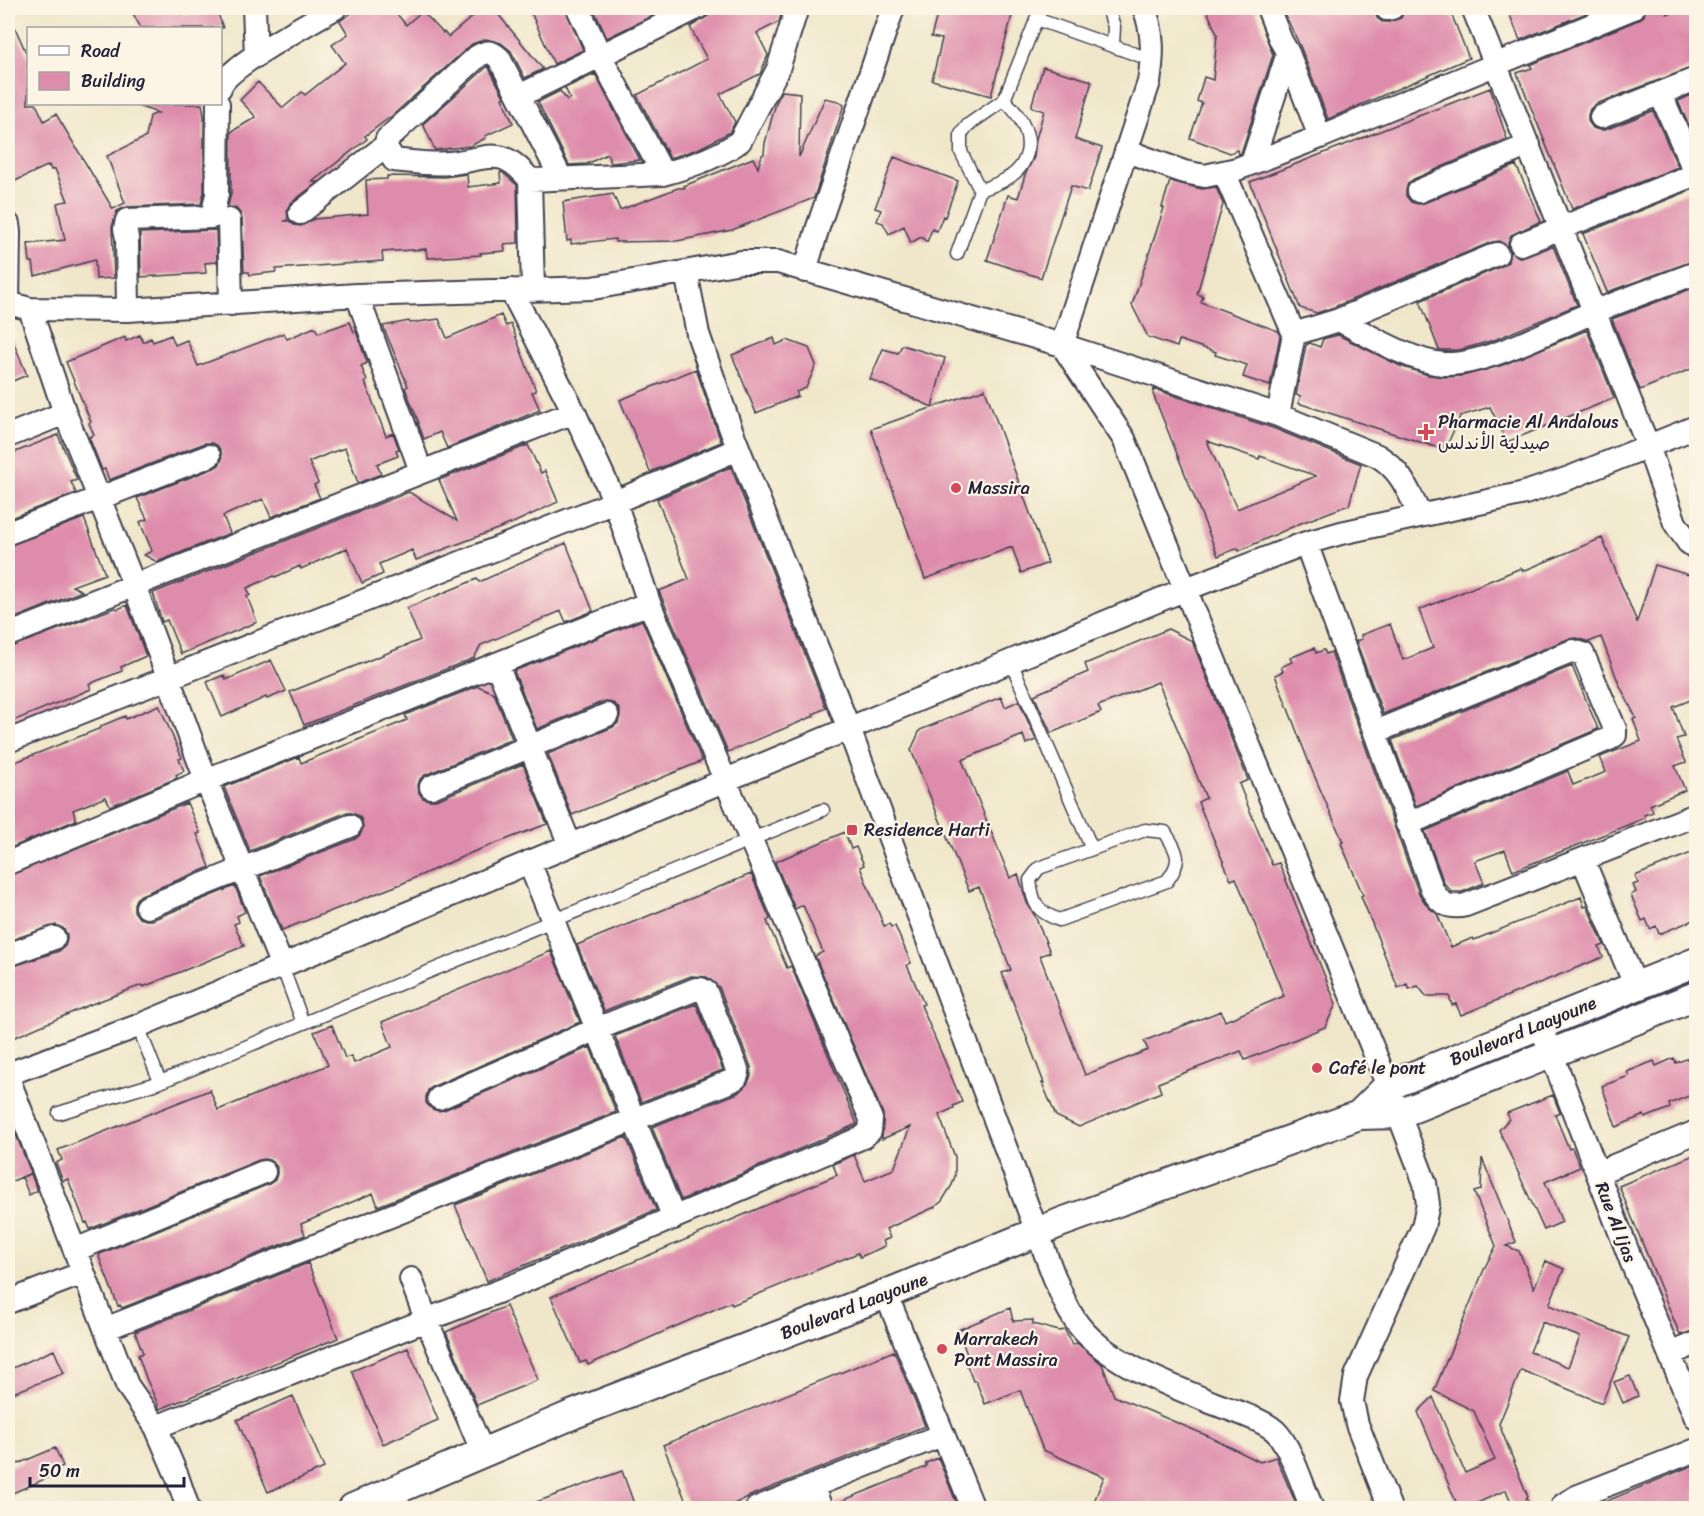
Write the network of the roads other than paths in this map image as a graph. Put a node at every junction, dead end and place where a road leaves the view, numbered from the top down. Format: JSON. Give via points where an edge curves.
{"nodes":[{"id":1,"x":254,"y":8,"type":"edge"},
{"id":2,"x":335,"y":8,"type":"edge"},
{"id":3,"x":578,"y":8,"type":"edge"},
{"id":4,"x":697,"y":8,"type":"edge"},
{"id":5,"x":797,"y":8,"type":"edge"},
{"id":6,"x":893,"y":8,"type":"edge"},
{"id":7,"x":1108,"y":8,"type":"edge"},
{"id":8,"x":1144,"y":8,"type":"edge"},
{"id":9,"x":1268,"y":8,"type":"edge"},
{"id":10,"x":1473,"y":8,"type":"edge"},
{"id":11,"x":1633,"y":8,"type":"edge"},
{"id":12,"x":1039,"y":14,"type":"edge"},
{"id":13,"x":1113,"y":46,"type":"junction"},
{"id":14,"x":1288,"y":53,"type":"junction"},
{"id":15,"x":256,"y":56,"type":"junction"},
{"id":16,"x":601,"y":57,"type":"junction"},
{"id":17,"x":1152,"y":60,"type":"junction"},
{"id":18,"x":1496,"y":65,"type":"junction"},
{"id":19,"x":1696,"y":79,"type":"edge"},
{"id":20,"x":222,"y":82,"type":"edge"},
{"id":21,"x":1660,"y":93,"type":"junction"},
{"id":22,"x":519,"y":96,"type":"junction"},
{"id":23,"x":1004,"y":100,"type":"junction"},
{"id":24,"x":218,"y":105,"type":"edge"},
{"id":25,"x":1601,"y":117,"type":"dead end"},
{"id":26,"x":1320,"y":137,"type":"junction"},
{"id":27,"x":1529,"y":145,"type":"junction"},
{"id":28,"x":385,"y":146,"type":"junction"},
{"id":29,"x":1127,"y":151,"type":"junction"},
{"id":30,"x":1252,"y":163,"type":"junction"},
{"id":31,"x":1224,"y":172,"type":"junction"},
{"id":32,"x":663,"y":174,"type":"junction"},
{"id":33,"x":1696,"y":174,"type":"edge"},
{"id":34,"x":561,"y":178,"type":"junction"},
{"id":35,"x":531,"y":180,"type":"junction"},
{"id":36,"x":980,"y":190,"type":"junction"},
{"id":37,"x":1419,"y":191,"type":"dead end"},
{"id":38,"x":300,"y":213,"type":"dead end"},
{"id":39,"x":229,"y":220,"type":"dead end"},
{"id":40,"x":8,"y":224,"type":"edge"},
{"id":41,"x":1562,"y":226,"type":"junction"},
{"id":42,"x":1521,"y":244,"type":"dead end"},
{"id":43,"x":957,"y":254,"type":"dead end"},
{"id":44,"x":1497,"y":254,"type":"dead end"},
{"id":45,"x":805,"y":271,"type":"junction"},
{"id":46,"x":686,"y":272,"type":"junction"},
{"id":47,"x":1696,"y":273,"type":"edge"},
{"id":48,"x":522,"y":289,"type":"junction"},
{"id":49,"x":357,"y":295,"type":"junction"},
{"id":50,"x":231,"y":304,"type":"junction"},
{"id":51,"x":15,"y":305,"type":"edge"},
{"id":52,"x":128,"y":310,"type":"junction"},
{"id":53,"x":1595,"y":311,"type":"junction"},
{"id":54,"x":1339,"y":320,"type":"junction"},
{"id":55,"x":1294,"y":334,"type":"junction"},
{"id":56,"x":1062,"y":345,"type":"junction"},
{"id":57,"x":574,"y":412,"type":"junction"},
{"id":58,"x":65,"y":413,"type":"junction"},
{"id":59,"x":1278,"y":415,"type":"junction"},
{"id":60,"x":1696,"y":427,"type":"edge"},
{"id":61,"x":8,"y":436,"type":"edge"},
{"id":62,"x":1648,"y":446,"type":"junction"},
{"id":63,"x":738,"y":449,"type":"junction"},
{"id":64,"x":208,"y":456,"type":"dead end"},
{"id":65,"x":421,"y":471,"type":"junction"},
{"id":66,"x":98,"y":498,"type":"junction"},
{"id":67,"x":615,"y":502,"type":"junction"},
{"id":68,"x":1420,"y":516,"type":"junction"},
{"id":69,"x":8,"y":533,"type":"edge"},
{"id":70,"x":1306,"y":543,"type":"junction"},
{"id":71,"x":1696,"y":548,"type":"edge"},
{"id":72,"x":134,"y":585,"type":"junction"},
{"id":73,"x":1186,"y":589,"type":"junction"},
{"id":74,"x":649,"y":603,"type":"junction"},
{"id":75,"x":8,"y":636,"type":"edge"},
{"id":76,"x":1011,"y":662,"type":"junction"},
{"id":77,"x":497,"y":665,"type":"junction"},
{"id":78,"x":168,"y":678,"type":"junction"},
{"id":79,"x":607,"y":715,"type":"dead end"},
{"id":80,"x":849,"y":729,"type":"junction"},
{"id":81,"x":1375,"y":732,"type":"junction"},
{"id":82,"x":8,"y":741,"type":"edge"},
{"id":83,"x":529,"y":746,"type":"junction"},
{"id":84,"x":206,"y":780,"type":"junction"},
{"id":85,"x":725,"y":781,"type":"junction"},
{"id":86,"x":431,"y":787,"type":"dead end"},
{"id":87,"x":823,"y":810,"type":"dead end"},
{"id":88,"x":1696,"y":815,"type":"edge"},
{"id":89,"x":1407,"y":824,"type":"junction"},
{"id":90,"x":350,"y":826,"type":"dead end"},
{"id":91,"x":751,"y":840,"type":"junction"},
{"id":92,"x":570,"y":845,"type":"junction"},
{"id":93,"x":1092,"y":849,"type":"junction"},
{"id":94,"x":1583,"y":860,"type":"junction"},
{"id":95,"x":529,"y":862,"type":"junction"},
{"id":96,"x":8,"y":863,"type":"edge"},
{"id":97,"x":243,"y":869,"type":"junction"},
{"id":98,"x":147,"y":907,"type":"dead end"},
{"id":99,"x":553,"y":921,"type":"junction"},
{"id":100,"x":54,"y":938,"type":"dead end"},
{"id":101,"x":8,"y":955,"type":"edge"},
{"id":102,"x":1696,"y":962,"type":"edge"},
{"id":103,"x":282,"y":966,"type":"junction"},
{"id":104,"x":1636,"y":987,"type":"junction"},
{"id":105,"x":1696,"y":996,"type":"edge"},
{"id":106,"x":303,"y":1023,"type":"junction"},
{"id":107,"x":1540,"y":1024,"type":"junction"},
{"id":108,"x":138,"y":1026,"type":"junction"},
{"id":109,"x":597,"y":1029,"type":"junction"},
{"id":110,"x":1552,"y":1054,"type":"junction"},
{"id":111,"x":8,"y":1076,"type":"edge"},
{"id":112,"x":160,"y":1082,"type":"junction"},
{"id":113,"x":1388,"y":1086,"type":"junction"},
{"id":114,"x":440,"y":1098,"type":"dead end"},
{"id":115,"x":59,"y":1113,"type":"dead end"},
{"id":116,"x":1399,"y":1114,"type":"junction"},
{"id":117,"x":1359,"y":1115,"type":"junction"},
{"id":118,"x":634,"y":1120,"type":"junction"},
{"id":119,"x":1696,"y":1132,"type":"edge"},
{"id":120,"x":264,"y":1172,"type":"dead end"},
{"id":121,"x":1597,"y":1173,"type":"junction"},
{"id":122,"x":674,"y":1218,"type":"junction"},
{"id":123,"x":1037,"y":1232,"type":"junction"},
{"id":124,"x":75,"y":1250,"type":"junction"},
{"id":125,"x":83,"y":1273,"type":"junction"},
{"id":126,"x":411,"y":1279,"type":"dead end"},
{"id":127,"x":886,"y":1294,"type":"junction"},
{"id":128,"x":8,"y":1302,"type":"edge"},
{"id":129,"x":426,"y":1319,"type":"junction"},
{"id":130,"x":105,"y":1329,"type":"junction"},
{"id":131,"x":1696,"y":1343,"type":"edge"},
{"id":132,"x":1670,"y":1354,"type":"junction"},
{"id":133,"x":1696,"y":1418,"type":"edge"},
{"id":134,"x":156,"y":1427,"type":"junction"},
{"id":135,"x":942,"y":1435,"type":"junction"},
{"id":136,"x":1696,"y":1450,"type":"edge"},
{"id":137,"x":483,"y":1454,"type":"junction"},
{"id":138,"x":812,"y":1486,"type":"junction"},
{"id":139,"x":188,"y":1509,"type":"edge"},
{"id":140,"x":353,"y":1509,"type":"edge"},
{"id":141,"x":758,"y":1509,"type":"edge"},
{"id":142,"x":821,"y":1509,"type":"edge"},
{"id":143,"x":973,"y":1509,"type":"edge"},
{"id":144,"x":1312,"y":1509,"type":"edge"},
{"id":145,"x":1390,"y":1509,"type":"edge"},
{"id":146,"x":1562,"y":1509,"type":"edge"}],
"edges":[{"from":1,"to":15,"type":"street"},
{"from":2,"to":15,"type":"street"},
{"from":3,"to":16,"type":"street"},
{"from":4,"to":16,"type":"street"},
{"from":5,"to":32,"type":"street","via":[[778,69],[740,141],[692,165]]},
{"from":6,"to":45,"type":"street"},
{"from":7,"to":13,"type":"lane","via":[[1114,27]]},
{"from":8,"to":17,"type":"street","via":[[1152,39]]},
{"from":9,"to":14,"type":"street"},
{"from":10,"to":18,"type":"street"},
{"from":11,"to":18,"type":"street"},
{"from":12,"to":13,"type":"lane"},
{"from":12,"to":23,"type":"lane"},
{"from":13,"to":17,"type":"lane"},
{"from":14,"to":26,"type":"street"},
{"from":14,"to":30,"type":"street"},
{"from":15,"to":20,"type":"street"},
{"from":16,"to":22,"type":"street"},
{"from":16,"to":32,"type":"street"},
{"from":17,"to":29,"type":"street"},
{"from":18,"to":26,"type":"street"},
{"from":18,"to":27,"type":"street"},
{"from":19,"to":21,"type":"street"},
{"from":21,"to":25,"type":"street"},
{"from":21,"to":33,"type":"street"},
{"from":22,"to":28,"type":"street","via":[[500,58],[487,51],[403,124]]},
{"from":22,"to":34,"type":"street"},
{"from":23,"to":36,"type":"lane","via":[[961,134],[961,152]]},
{"from":23,"to":36,"type":"lane","via":[[1023,122],[1028,145],[1023,163],[1008,178]]},
{"from":24,"to":52,"type":"street","via":[[217,194],[212,217],[127,220]]},
{"from":26,"to":30,"type":"street"},
{"from":27,"to":37,"type":"street"},
{"from":27,"to":41,"type":"street"},
{"from":28,"to":35,"type":"street","via":[[394,160],[425,163],[497,156],[517,165]]},
{"from":28,"to":38,"type":"street"},
{"from":29,"to":31,"type":"street","via":[[1184,172],[1204,176]]},
{"from":29,"to":56,"type":"street"},
{"from":30,"to":31,"type":"street"},
{"from":31,"to":55,"type":"street"},
{"from":32,"to":34,"type":"street"},
{"from":33,"to":41,"type":"street"},
{"from":34,"to":35,"type":"street"},
{"from":35,"to":48,"type":"street"},
{"from":36,"to":43,"type":"lane"},
{"from":39,"to":50,"type":"street"},
{"from":40,"to":51,"type":"street"},
{"from":41,"to":42,"type":"street"},
{"from":41,"to":53,"type":"street"},
{"from":44,"to":54,"type":"street"},
{"from":45,"to":46,"type":"street","via":[[764,261]]},
{"from":45,"to":56,"type":"street"},
{"from":46,"to":48,"type":"street","via":[[593,288]]},
{"from":46,"to":63,"type":"street","via":[[698,334]]},
{"from":47,"to":53,"type":"street"},
{"from":48,"to":49,"type":"street"},
{"from":48,"to":57,"type":"street"},
{"from":49,"to":50,"type":"street"},
{"from":49,"to":65,"type":"street"},
{"from":50,"to":52,"type":"street"},
{"from":51,"to":52,"type":"street"},
{"from":51,"to":58,"type":"street"},
{"from":53,"to":54,"type":"street","via":[[1461,364],[1416,357]]},
{"from":53,"to":62,"type":"street"},
{"from":54,"to":55,"type":"street"},
{"from":55,"to":59,"type":"street"},
{"from":56,"to":59,"type":"street"},
{"from":56,"to":73,"type":"street","via":[[1124,440]]},
{"from":57,"to":65,"type":"street"},
{"from":57,"to":67,"type":"street"},
{"from":58,"to":61,"type":"street"},
{"from":58,"to":66,"type":"street"},
{"from":59,"to":68,"type":"street","via":[[1391,464]]},
{"from":60,"to":62,"type":"street"},
{"from":62,"to":68,"type":"street","via":[[1525,493]]},
{"from":62,"to":71,"type":"street","via":[[1675,523]]},
{"from":63,"to":67,"type":"street"},
{"from":63,"to":80,"type":"street"},
{"from":64,"to":66,"type":"street"},
{"from":65,"to":72,"type":"street"},
{"from":66,"to":69,"type":"street"},
{"from":66,"to":72,"type":"street"},
{"from":67,"to":74,"type":"street"},
{"from":67,"to":78,"type":"street"},
{"from":68,"to":70,"type":"street"},
{"from":70,"to":73,"type":"street"},
{"from":70,"to":81,"type":"street"},
{"from":72,"to":75,"type":"street"},
{"from":72,"to":78,"type":"street"},
{"from":73,"to":76,"type":"street"},
{"from":73,"to":113,"type":"street"},
{"from":74,"to":77,"type":"street"},
{"from":74,"to":85,"type":"street"},
{"from":76,"to":80,"type":"street"},
{"from":76,"to":93,"type":"lane"},
{"from":77,"to":83,"type":"street"},
{"from":77,"to":84,"type":"street"},
{"from":78,"to":82,"type":"street"},
{"from":78,"to":84,"type":"street"},
{"from":79,"to":83,"type":"street"},
{"from":80,"to":85,"type":"street"},
{"from":80,"to":123,"type":"street"},
{"from":81,"to":89,"type":"street"},
{"from":81,"to":89,"type":"street","via":[[1573,651],[1583,654],[1615,729],[1611,738]]},
{"from":83,"to":86,"type":"street"},
{"from":83,"to":92,"type":"street"},
{"from":84,"to":96,"type":"street"},
{"from":84,"to":97,"type":"street"},
{"from":85,"to":91,"type":"street"},
{"from":85,"to":92,"type":"street"},
{"from":87,"to":91,"type":"lane"},
{"from":88,"to":94,"type":"street"},
{"from":89,"to":94,"type":"street","via":[[1432,889],[1445,905],[1466,905]]},
{"from":90,"to":97,"type":"street"},
{"from":91,"to":99,"type":"lane"},
{"from":91,"to":122,"type":"street","via":[[871,1119],[870,1131]]},
{"from":92,"to":95,"type":"street"},
{"from":93,"to":93,"type":"lane","via":[[1039,868],[1030,880],[1033,898],[1043,914],[1059,920],[1167,880],[1177,868],[1176,850],[1165,832],[1145,830]]},
{"from":94,"to":104,"type":"street"},
{"from":95,"to":99,"type":"street"},
{"from":95,"to":103,"type":"street"},
{"from":97,"to":98,"type":"street"},
{"from":97,"to":103,"type":"street"},
{"from":99,"to":106,"type":"lane"},
{"from":99,"to":109,"type":"street"},
{"from":100,"to":101,"type":"street"},
{"from":102,"to":104,"type":"street","name":"Boulevard Laayoune"},
{"from":103,"to":106,"type":"lane"},
{"from":103,"to":108,"type":"street"},
{"from":104,"to":107,"type":"street","name":"Boulevard Laayoune"},
{"from":105,"to":110,"type":"street","name":"Boulevard Laayoune"},
{"from":106,"to":112,"type":"lane"},
{"from":107,"to":110,"type":"street","name":"Rue Al Ijas"},
{"from":107,"to":113,"type":"street","name":"Boulevard Laayoune"},
{"from":108,"to":111,"type":"street"},
{"from":108,"to":112,"type":"lane"},
{"from":109,"to":114,"type":"street"},
{"from":109,"to":118,"type":"street"},
{"from":109,"to":118,"type":"street","via":[[696,989],[706,992],[738,1072],[736,1077]]},
{"from":110,"to":116,"type":"street","name":"Boulevard Laayoune"},
{"from":110,"to":121,"type":"street","name":"Rue Al Ijas"},
{"from":111,"to":124,"type":"street"},
{"from":112,"to":115,"type":"lane"},
{"from":113,"to":116,"type":"street"},
{"from":113,"to":117,"type":"street","name":"Boulevard Laayoune"},
{"from":116,"to":117,"type":"street","name":"Boulevard Laayoune"},
{"from":116,"to":145,"type":"street","via":[[1425,1183],[1428,1204],[1423,1227],[1356,1376],[1352,1401]]},
{"from":117,"to":123,"type":"street","name":"Boulevard Laayoune"},
{"from":118,"to":122,"type":"street"},
{"from":118,"to":130,"type":"street"},
{"from":119,"to":121,"type":"street"},
{"from":120,"to":124,"type":"street"},
{"from":121,"to":132,"type":"street","name":"Rue Al Ijas"},
{"from":122,"to":129,"type":"street"},
{"from":123,"to":127,"type":"street","name":"Boulevard Laayoune"},
{"from":123,"to":144,"type":"street","via":[[1070,1313],[1084,1332],[1116,1359],[1278,1433]]},
{"from":124,"to":125,"type":"street"},
{"from":125,"to":128,"type":"street"},
{"from":125,"to":130,"type":"street"},
{"from":126,"to":129,"type":"street"},
{"from":127,"to":135,"type":"street"},
{"from":127,"to":137,"type":"street","name":"Boulevard Laayoune","via":[[574,1414]]},
{"from":129,"to":134,"type":"street"},
{"from":129,"to":137,"type":"street"},
{"from":130,"to":134,"type":"street","via":[[127,1385]]},
{"from":131,"to":132,"type":"street"},
{"from":132,"to":133,"type":"street","name":"Rue Al Ijas"},
{"from":134,"to":139,"type":"street"},
{"from":135,"to":138,"type":"street"},
{"from":135,"to":143,"type":"street"},
{"from":136,"to":146,"type":"street","via":[[1576,1497]]},
{"from":137,"to":140,"type":"street","name":"Boulevard Laayoune"},
{"from":138,"to":141,"type":"street"},
{"from":138,"to":142,"type":"street"}]}
